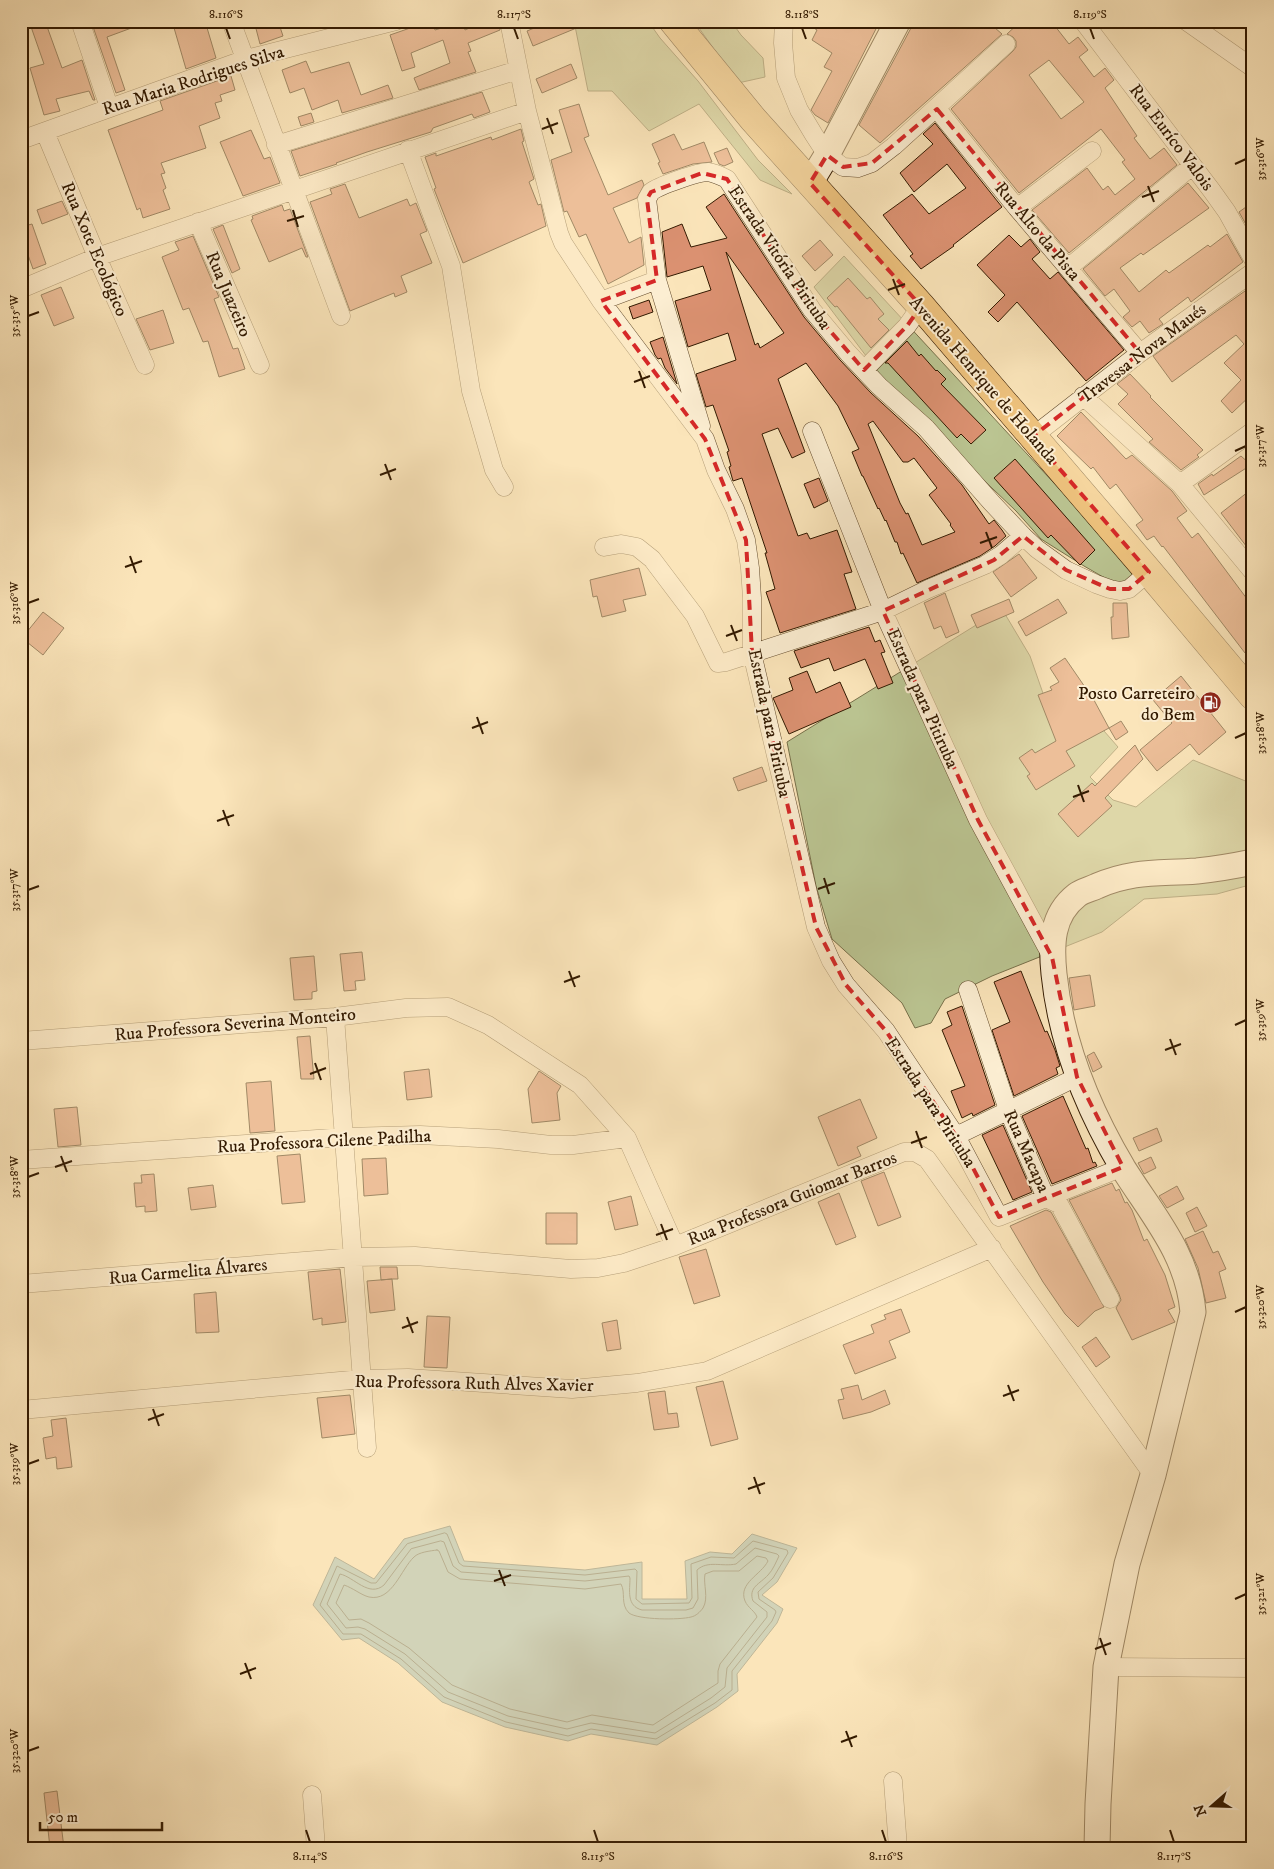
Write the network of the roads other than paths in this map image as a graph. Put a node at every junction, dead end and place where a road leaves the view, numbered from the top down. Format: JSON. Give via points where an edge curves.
{"nodes":[{"id":1,"x":80,"y":21,"type":"edge"},
{"id":2,"x":231,"y":21,"type":"edge"},
{"id":3,"x":396,"y":21,"type":"edge"},
{"id":4,"x":509,"y":21,"type":"edge"},
{"id":5,"x":673,"y":21,"type":"edge"},
{"id":6,"x":784,"y":21,"type":"edge"},
{"id":7,"x":898,"y":21,"type":"edge"},
{"id":8,"x":1083,"y":21,"type":"edge"},
{"id":9,"x":1186,"y":21,"type":"edge"},
{"id":10,"x":1006,"y":44,"type":"dead end"},
{"id":11,"x":246,"y":59,"type":"junction"},
{"id":12,"x":1253,"y":68,"type":"edge"},
{"id":13,"x":518,"y":70,"type":"junction"},
{"id":14,"x":109,"y":107,"type":"junction"},
{"id":15,"x":937,"y":108,"type":"junction"},
{"id":16,"x":527,"y":111,"type":"junction"},
{"id":17,"x":46,"y":132,"type":"junction"},
{"id":18,"x":21,"y":140,"type":"edge"},
{"id":19,"x":276,"y":145,"type":"junction"},
{"id":20,"x":408,"y":150,"type":"junction"},
{"id":21,"x":1092,"y":151,"type":"dead end"},
{"id":22,"x":827,"y":155,"type":"junction"},
{"id":23,"x":1192,"y":166,"type":"junction"},
{"id":24,"x":810,"y":183,"type":"junction"},
{"id":25,"x":293,"y":190,"type":"junction"},
{"id":26,"x":1017,"y":208,"type":"junction"},
{"id":27,"x":198,"y":222,"type":"junction"},
{"id":28,"x":97,"y":257,"type":"junction"},
{"id":29,"x":1253,"y":259,"type":"edge"},
{"id":30,"x":1068,"y":268,"type":"junction"},
{"id":31,"x":1253,"y":272,"type":"edge"},
{"id":32,"x":657,"y":280,"type":"junction"},
{"id":33,"x":21,"y":289,"type":"edge"},
{"id":34,"x":601,"y":302,"type":"junction"},
{"id":35,"x":920,"y":306,"type":"junction"},
{"id":36,"x":341,"y":316,"type":"dead end"},
{"id":37,"x":1140,"y":353,"type":"junction"},
{"id":38,"x":145,"y":365,"type":"dead end"},
{"id":39,"x":260,"y":365,"type":"dead end"},
{"id":40,"x":864,"y":370,"type":"junction"},
{"id":41,"x":1083,"y":396,"type":"junction"},
{"id":42,"x":812,"y":430,"type":"dead end"},
{"id":43,"x":1253,"y":431,"type":"edge"},
{"id":44,"x":1032,"y":437,"type":"junction"},
{"id":45,"x":705,"y":439,"type":"junction"},
{"id":46,"x":1180,"y":484,"type":"junction"},
{"id":47,"x":504,"y":487,"type":"dead end"},
{"id":48,"x":1023,"y":536,"type":"junction"},
{"id":49,"x":604,"y":547,"type":"dead end"},
{"id":50,"x":1149,"y":572,"type":"junction"},
{"id":51,"x":1253,"y":572,"type":"edge"},
{"id":52,"x":883,"y":611,"type":"junction"},
{"id":53,"x":752,"y":653,"type":"junction"},
{"id":54,"x":1253,"y":696,"type":"edge"},
{"id":55,"x":1253,"y":862,"type":"edge"},
{"id":56,"x":1052,"y":957,"type":"junction"},
{"id":57,"x":968,"y":990,"type":"dead end"},
{"id":58,"x":335,"y":1017,"type":"junction"},
{"id":59,"x":21,"y":1041,"type":"edge"},
{"id":60,"x":1077,"y":1077,"type":"junction"},
{"id":61,"x":1008,"y":1110,"type":"junction"},
{"id":62,"x":956,"y":1136,"type":"junction"},
{"id":63,"x":345,"y":1137,"type":"junction"},
{"id":64,"x":627,"y":1138,"type":"junction"},
{"id":65,"x":904,"y":1152,"type":"joint"},
{"id":66,"x":21,"y":1160,"type":"edge"},
{"id":67,"x":1123,"y":1167,"type":"junction"},
{"id":68,"x":1046,"y":1198,"type":"junction"},
{"id":69,"x":674,"y":1246,"type":"junction"},
{"id":70,"x":992,"y":1248,"type":"junction"},
{"id":71,"x":354,"y":1257,"type":"junction"},
{"id":72,"x":21,"y":1284,"type":"edge"},
{"id":73,"x":1110,"y":1299,"type":"dead end"},
{"id":74,"x":362,"y":1379,"type":"junction"},
{"id":75,"x":21,"y":1410,"type":"edge"},
{"id":76,"x":367,"y":1448,"type":"dead end"},
{"id":77,"x":1153,"y":1475,"type":"junction"},
{"id":78,"x":1106,"y":1667,"type":"junction"},
{"id":79,"x":1253,"y":1668,"type":"edge"},
{"id":80,"x":893,"y":1780,"type":"dead end"},
{"id":81,"x":312,"y":1795,"type":"dead end"},
{"id":82,"x":316,"y":1848,"type":"edge"},
{"id":83,"x":898,"y":1848,"type":"edge"},
{"id":84,"x":1098,"y":1848,"type":"edge"}],
"edges":[{"from":1,"to":14,"type":"street"},
{"from":2,"to":11,"type":"street"},
{"from":3,"to":11,"type":"street","name":"Rua Maria Rodrigues Silva"},
{"from":4,"to":13,"type":"street","name":"Estrada para Pirituba"},
{"from":5,"to":24,"type":"main road","name":"Avenida Henrique de Holanda"},
{"from":6,"to":22,"type":"street","via":[[782,43],[786,78],[799,110]]},
{"from":7,"to":22,"type":"main road"},
{"from":8,"to":23,"type":"street","name":"Rua Euríco Valois"},
{"from":9,"to":12,"type":"street"},
{"from":10,"to":15,"type":"street"},
{"from":11,"to":14,"type":"street","name":"Rua Maria Rodrigues Silva"},
{"from":11,"to":19,"type":"street"},
{"from":13,"to":16,"type":"street","name":"Estrada para Pirituba"},
{"from":13,"to":19,"type":"street"},
{"from":14,"to":17,"type":"street","name":"Rua Maria Rodrigues Silva"},
{"from":15,"to":22,"type":"street","via":[[872,163],[858,168],[843,167]]},
{"from":15,"to":26,"type":"street","name":"Rua Alto da Pista"},
{"from":16,"to":20,"type":"street"},
{"from":16,"to":34,"type":"street","name":"Estrada para Pirituba","via":[[559,233]]},
{"from":17,"to":18,"type":"street","name":"Rua Maria Rodrigues Silva"},
{"from":17,"to":28,"type":"street","name":"Rua Xote Ecológico"},
{"from":19,"to":25,"type":"street"},
{"from":20,"to":25,"type":"street"},
{"from":20,"to":47,"type":"street","via":[[450,266],[471,391],[494,470]]},
{"from":21,"to":26,"type":"street"},
{"from":22,"to":24,"type":"main road"},
{"from":23,"to":29,"type":"street","name":"Rua Euríco Valois","via":[[1227,212]]},
{"from":23,"to":30,"type":"street"},
{"from":24,"to":35,"type":"main road","name":"Avenida Henrique de Holanda"},
{"from":25,"to":27,"type":"street"},
{"from":25,"to":36,"type":"street"},
{"from":26,"to":30,"type":"street","name":"Rua Alto da Pista"},
{"from":27,"to":28,"type":"street"},
{"from":27,"to":39,"type":"street","name":"Rua Juazeiro"},
{"from":28,"to":33,"type":"street"},
{"from":28,"to":38,"type":"street","name":"Rua Xote Ecológico"},
{"from":30,"to":37,"type":"street","name":"Rua Alto da Pista"},
{"from":31,"to":37,"type":"street","name":"Travessa Nova Maués"},
{"from":32,"to":34,"type":"street"},
{"from":32,"to":40,"type":"street","name":"Estrada Vitória Pirituba","via":[[647,199],[651,192],[695,174],[718,174],[727,179],[812,310]]},
{"from":32,"to":45,"type":"street","name":"Estrada Vitória Pirituba"},
{"from":34,"to":45,"type":"street","name":"Estrada para Pirituba"},
{"from":35,"to":40,"type":"street","via":[[907,326]]},
{"from":35,"to":44,"type":"main road","name":"Avenida Henrique de Holanda"},
{"from":37,"to":41,"type":"street","name":"Travessa Nova Maués"},
{"from":40,"to":48,"type":"street","name":"Estrada Vitória Pirituba","via":[[926,428]]},
{"from":41,"to":44,"type":"street","name":"Travessa Nova Maués"},
{"from":41,"to":46,"type":"street"},
{"from":42,"to":52,"type":"street","name":"Estrada para Pitiruba"},
{"from":43,"to":46,"type":"street"},
{"from":44,"to":50,"type":"main road","name":"Avenida Henrique de Holanda"},
{"from":45,"to":53,"type":"street","name":"Estrada para Pirituba","via":[[746,540],[752,598]]},
{"from":46,"to":51,"type":"street"},
{"from":48,"to":50,"type":"street","name":"Estrada Vitória Pirituba","via":[[1066,570],[1110,589],[1129,590]]},
{"from":48,"to":52,"type":"street","via":[[989,563]]},
{"from":49,"to":53,"type":"street","via":[[621,544],[637,547],[652,559],[695,616],[718,662]]},
{"from":50,"to":54,"type":"main road","name":"Avenida Henrique de Holanda"},
{"from":52,"to":53,"type":"street"},
{"from":52,"to":56,"type":"street","name":"Estrada para Pitiruba","via":[[978,820]]},
{"from":53,"to":62,"type":"street","name":"Estrada para Pirituba","via":[[816,927],[846,985],[886,1031]]},
{"from":55,"to":56,"type":"main road","via":[[1227,868],[1136,873],[1077,895],[1062,910],[1053,931]]},
{"from":56,"to":60,"type":"main road","via":[[1055,984]]},
{"from":57,"to":61,"type":"street","name":"Rua Macapa"},
{"from":58,"to":59,"type":"street","name":"Rua Professora Severina Monteiro"},
{"from":58,"to":63,"type":"street"},
{"from":58,"to":64,"type":"street","name":"Rua Professora Severina Monteiro","via":[[406,1008],[448,1007],[488,1025],[580,1085]]},
{"from":60,"to":61,"type":"street"},
{"from":60,"to":67,"type":"main road"},
{"from":61,"to":62,"type":"street"},
{"from":61,"to":68,"type":"street","name":"Rua Macapa"},
{"from":62,"to":68,"type":"street","name":"Estrada para Pirituba","via":[[999,1217]]},
{"from":63,"to":64,"type":"street","name":"Rua Professora Cilene Padilha","via":[[420,1135],[551,1145]]},
{"from":63,"to":66,"type":"street","name":"Rua Professora Cilene Padilha"},
{"from":63,"to":71,"type":"street"},
{"from":64,"to":69,"type":"street"},
{"from":65,"to":69,"type":"street","name":"Rua Professora Guiomar Barros"},
{"from":65,"to":70,"type":"street","name":"Estrada para Pirituba","via":[[915,1152],[927,1160]]},
{"from":67,"to":68,"type":"street"},
{"from":67,"to":77,"type":"main road","via":[[1185,1271],[1194,1312]]},
{"from":68,"to":73,"type":"street","name":"Rua Macapa","via":[[1059,1204]]},
{"from":69,"to":71,"type":"street","name":"Rua Professora Guiomar Barros","via":[[624,1264],[598,1268],[415,1256]]},
{"from":70,"to":74,"type":"street","name":"Rua Professora Ruth Alves Xavier","via":[[707,1371],[637,1383],[572,1388],[408,1378]]},
{"from":70,"to":77,"type":"street","name":"Estrada para Pirituba"},
{"from":71,"to":72,"type":"street","name":"Rua Carmelita Álvares"},
{"from":71,"to":74,"type":"street"},
{"from":74,"to":75,"type":"street","name":"Rua Professora Ruth Alves Xavier"},
{"from":74,"to":76,"type":"street"},
{"from":77,"to":78,"type":"main road","via":[[1127,1564]]},
{"from":78,"to":79,"type":"street"},
{"from":78,"to":84,"type":"main road"},
{"from":80,"to":83,"type":"street"},
{"from":81,"to":82,"type":"street"}]}
